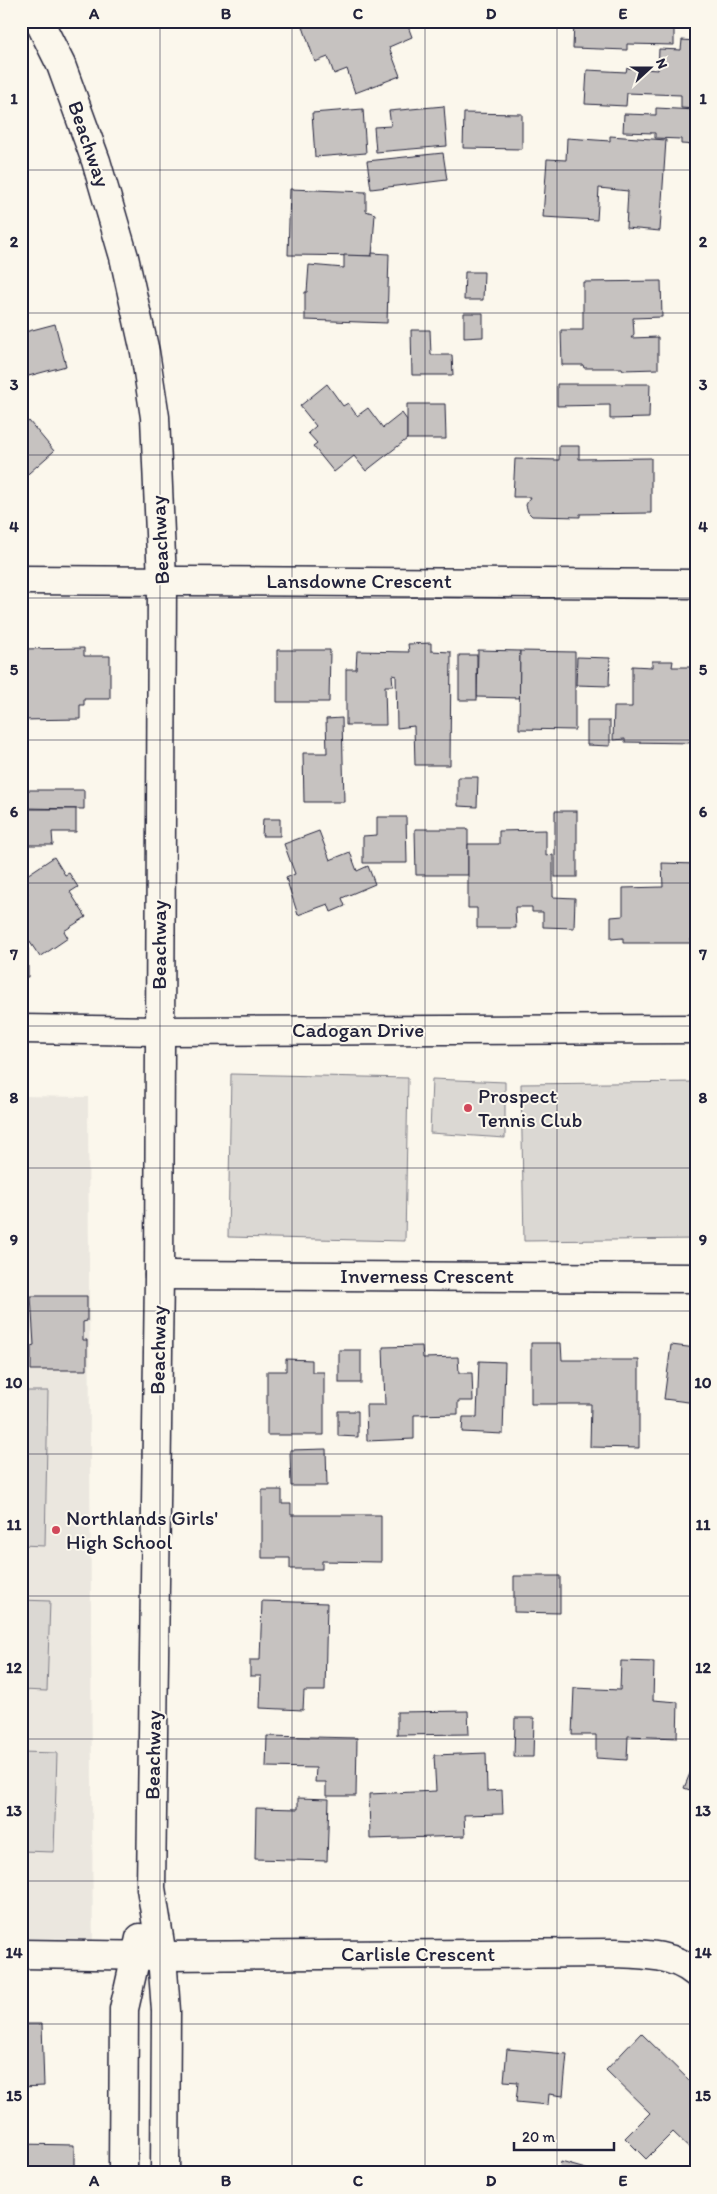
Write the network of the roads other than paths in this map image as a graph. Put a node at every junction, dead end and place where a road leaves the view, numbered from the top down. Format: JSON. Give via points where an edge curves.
{"nodes":[{"id":1,"x":39,"y":21,"type":"edge"},
{"id":2,"x":21,"y":580,"type":"edge"},
{"id":3,"x":162,"y":580,"type":"junction"},
{"id":4,"x":696,"y":584,"type":"edge"},
{"id":5,"x":696,"y":1029,"type":"edge"},
{"id":6,"x":21,"y":1030,"type":"edge"},
{"id":7,"x":159,"y":1031,"type":"junction"},
{"id":8,"x":159,"y":1275,"type":"junction"},
{"id":9,"x":696,"y":1278,"type":"edge"},
{"id":10,"x":151,"y":1888,"type":"junction"},
{"id":11,"x":21,"y":1954,"type":"edge"},
{"id":12,"x":136,"y":1955,"type":"junction"},
{"id":13,"x":162,"y":1956,"type":"junction"},
{"id":14,"x":696,"y":1973,"type":"edge"},
{"id":15,"x":123,"y":2173,"type":"edge"},
{"id":16,"x":164,"y":2173,"type":"edge"}],
"edges":[{"from":1,"to":3,"type":"street","name":"Beachway","via":[[61,65],[96,160],[124,257],[146,352],[155,417]]},
{"from":2,"to":3,"type":"street","name":"Lansdowne Crescent"},
{"from":3,"to":4,"type":"street","name":"Lansdowne Crescent"},
{"from":3,"to":7,"type":"street","name":"Beachway"},
{"from":5,"to":7,"type":"street","name":"Cadogan Drive"},
{"from":6,"to":7,"type":"street","name":"Cadogan Drive"},
{"from":7,"to":8,"type":"street","name":"Beachway"},
{"from":8,"to":9,"type":"street","name":"Inverness Crescent"},
{"from":8,"to":10,"type":"street","name":"Beachway"},
{"from":10,"to":12,"type":"street","name":"Beachway"},
{"from":10,"to":13,"type":"street","name":"Beachway"},
{"from":11,"to":12,"type":"street","name":"Carlisle Crescent"},
{"from":12,"to":13,"type":"street","name":"Carlisle Crescent"},
{"from":12,"to":15,"type":"street","name":"Beachway","via":[[124,2009]]},
{"from":13,"to":14,"type":"street","name":"Carlisle Crescent","via":[[616,1953],[657,1955],[687,1966]]},
{"from":13,"to":16,"type":"street","name":"Beachway","via":[[166,2011]]}]}
